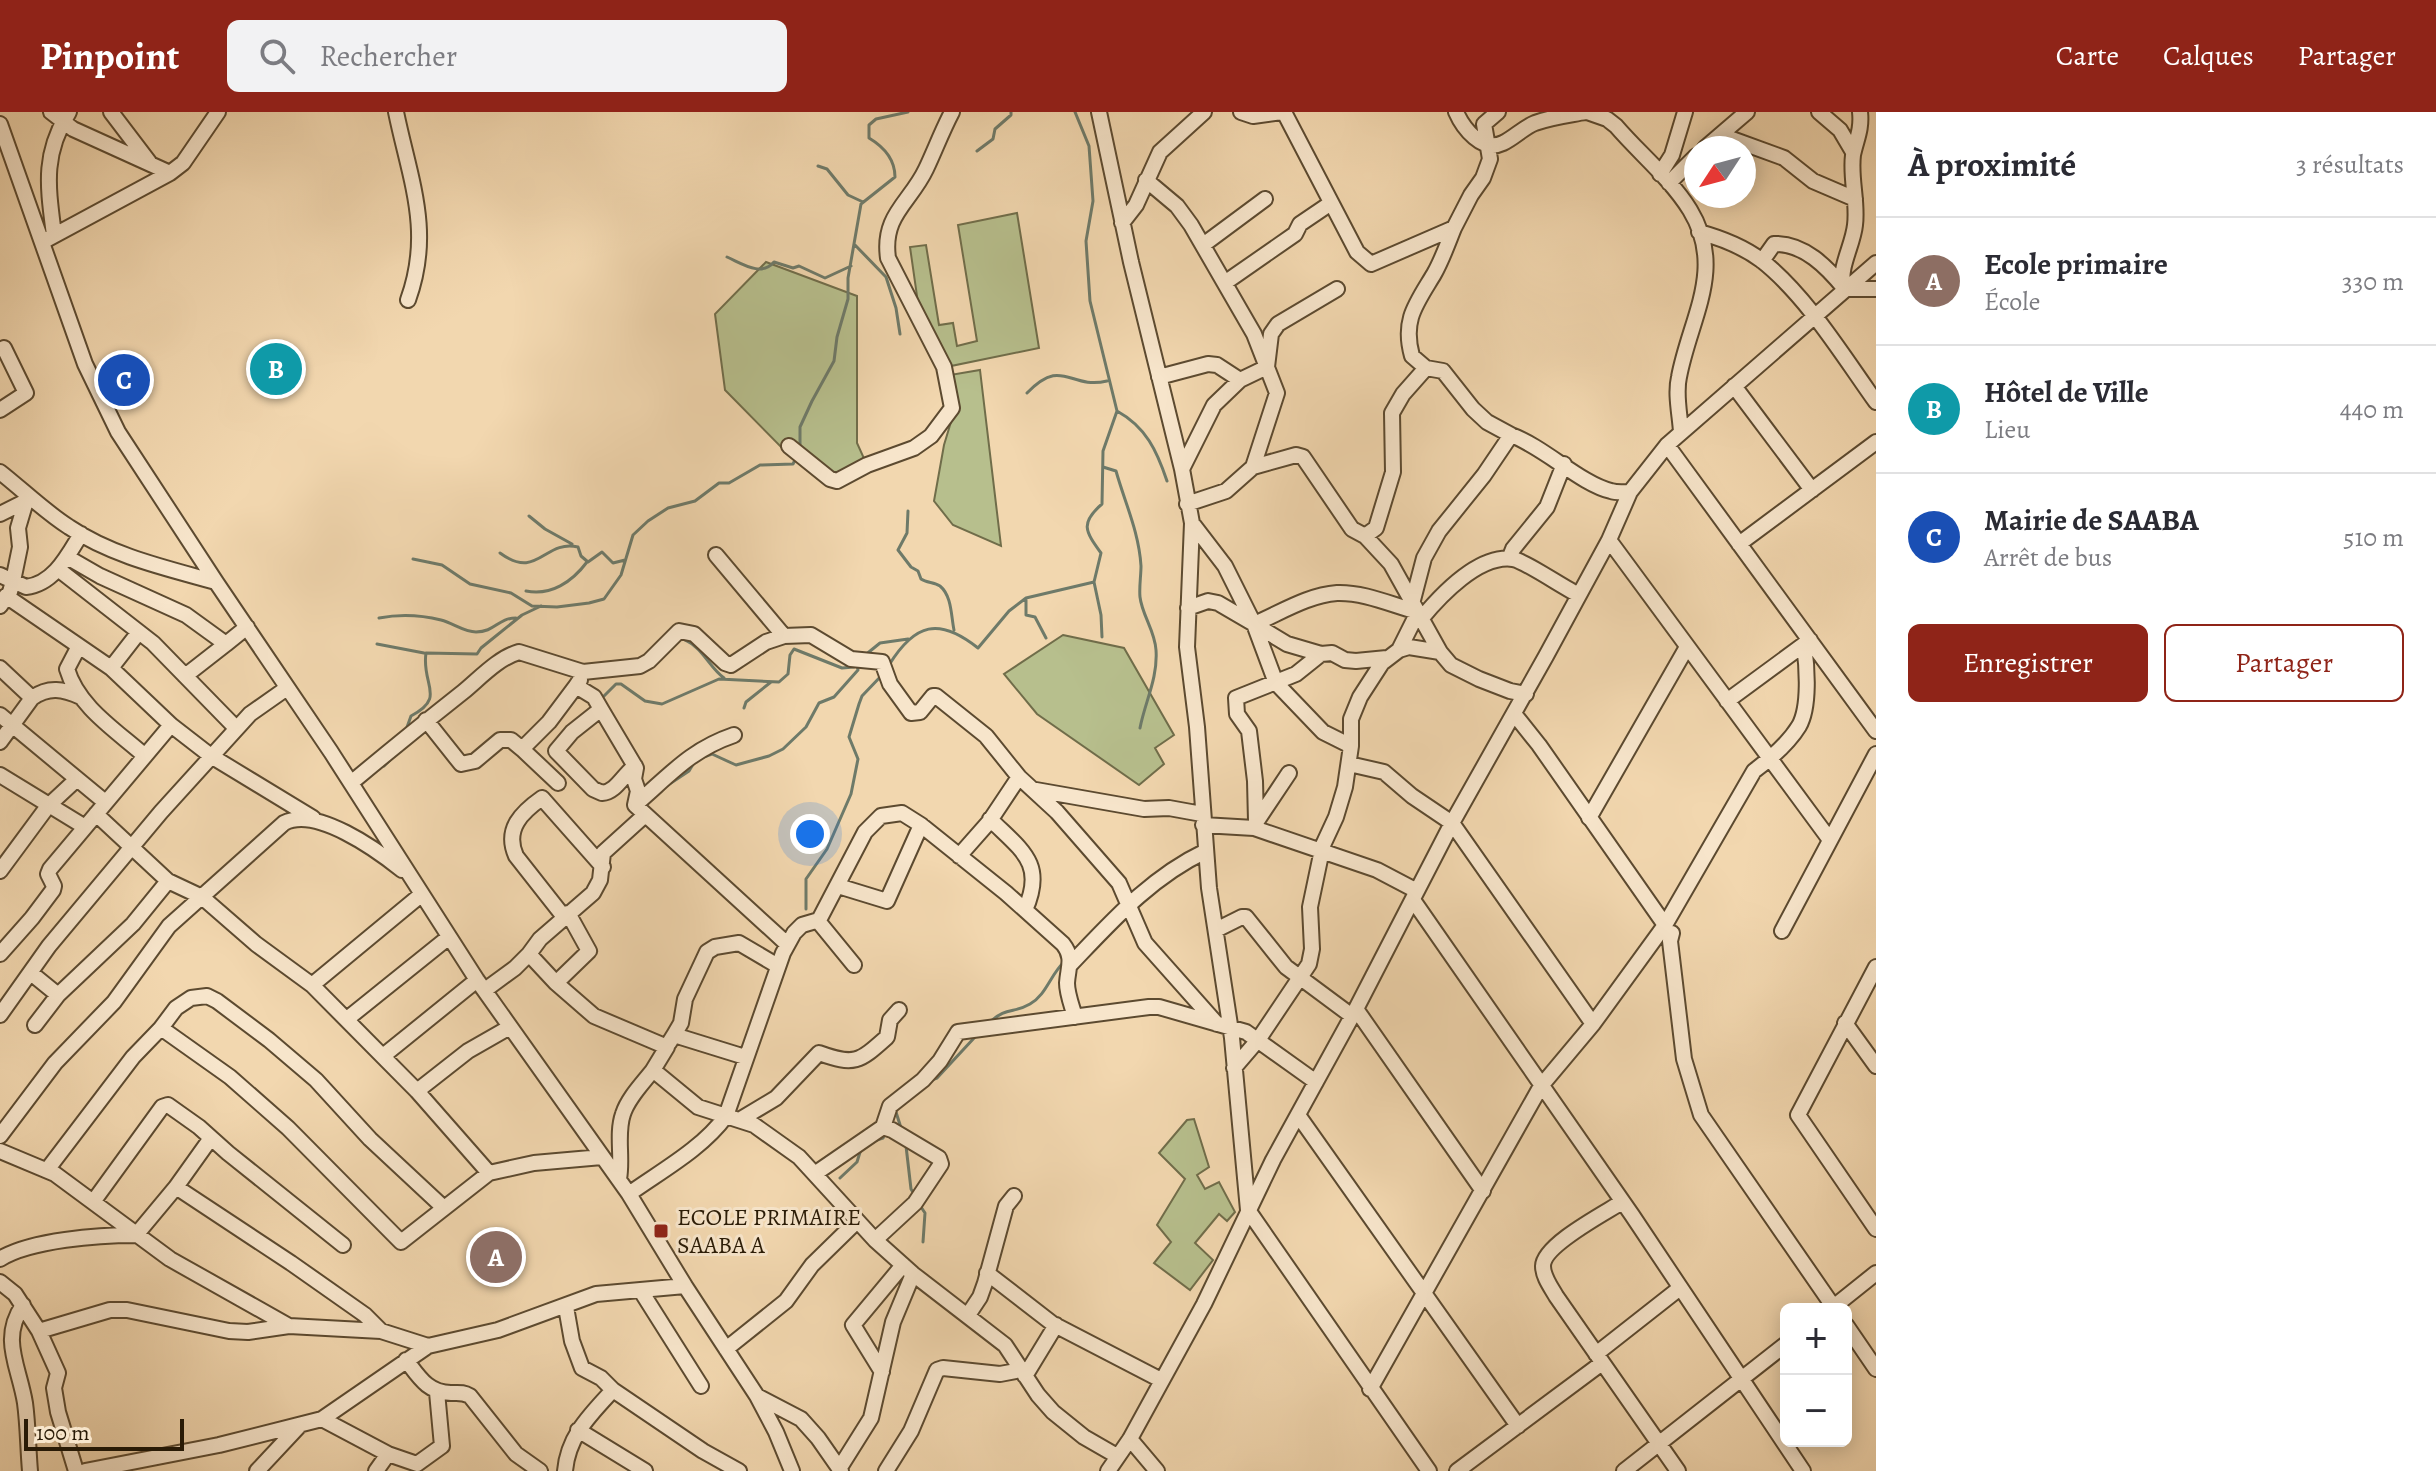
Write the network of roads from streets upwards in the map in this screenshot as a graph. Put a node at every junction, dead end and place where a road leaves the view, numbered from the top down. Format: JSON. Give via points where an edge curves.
{"nodes":[{"id":1,"x":51,"y":112,"type":"edge"},
{"id":2,"x":111,"y":112,"type":"edge"},
{"id":3,"x":218,"y":112,"type":"edge"},
{"id":4,"x":396,"y":112,"type":"edge"},
{"id":5,"x":952,"y":112,"type":"edge"},
{"id":6,"x":1099,"y":112,"type":"edge"},
{"id":7,"x":1204,"y":112,"type":"edge"},
{"id":8,"x":1241,"y":112,"type":"edge"},
{"id":9,"x":1283,"y":112,"type":"edge"},
{"id":10,"x":1456,"y":112,"type":"edge"},
{"id":11,"x":1498,"y":112,"type":"edge"},
{"id":12,"x":1586,"y":112,"type":"edge"},
{"id":13,"x":1594,"y":112,"type":"edge"},
{"id":14,"x":1685,"y":112,"type":"edge"},
{"id":15,"x":1747,"y":112,"type":"edge"},
{"id":16,"x":1819,"y":112,"type":"edge"},
{"id":17,"x":1860,"y":112,"type":"edge"},
{"id":18,"x":66,"y":117,"type":"edge"},
{"id":19,"x":0,"y":124,"type":"edge"},
{"id":20,"x":1721,"y":135,"type":"joint"},
{"id":21,"x":1487,"y":143,"type":"junction"},
{"id":22,"x":1853,"y":152,"type":"junction"},
{"id":23,"x":149,"y":162,"type":"junction"},
{"id":24,"x":1684,"y":164,"type":"edge"},
{"id":25,"x":170,"y":173,"type":"junction"},
{"id":26,"x":1664,"y":178,"type":"junction"},
{"id":27,"x":1146,"y":180,"type":"junction"},
{"id":28,"x":1265,"y":199,"type":"dead end"},
{"id":29,"x":1855,"y":199,"type":"junction"},
{"id":30,"x":1331,"y":203,"type":"junction"},
{"id":31,"x":1122,"y":223,"type":"junction"},
{"id":32,"x":1454,"y":228,"type":"junction"},
{"id":33,"x":1699,"y":232,"type":"junction"},
{"id":34,"x":48,"y":238,"type":"junction"},
{"id":35,"x":1203,"y":245,"type":"junction"},
{"id":36,"x":1762,"y":261,"type":"junction"},
{"id":37,"x":1876,"y":263,"type":"edge"},
{"id":38,"x":1226,"y":282,"type":"junction"},
{"id":39,"x":1844,"y":288,"type":"junction"},
{"id":40,"x":1337,"y":289,"type":"dead end"},
{"id":41,"x":1876,"y":289,"type":"edge"},
{"id":42,"x":408,"y":300,"type":"dead end"},
{"id":43,"x":1814,"y":317,"type":"junction"},
{"id":44,"x":4,"y":348,"type":"dead end"},
{"id":45,"x":1267,"y":367,"type":"junction"},
{"id":46,"x":1426,"y":368,"type":"junction"},
{"id":47,"x":1159,"y":377,"type":"junction"},
{"id":48,"x":1240,"y":380,"type":"junction"},
{"id":49,"x":1734,"y":386,"type":"junction"},
{"id":50,"x":1876,"y":402,"type":"edge"},
{"id":51,"x":0,"y":410,"type":"edge"},
{"id":52,"x":1681,"y":432,"type":"junction"},
{"id":53,"x":1511,"y":435,"type":"junction"},
{"id":54,"x":1876,"y":442,"type":"edge"},
{"id":55,"x":1667,"y":445,"type":"junction"},
{"id":56,"x":789,"y":446,"type":"dead end"},
{"id":57,"x":1564,"y":464,"type":"junction"},
{"id":58,"x":1253,"y":467,"type":"junction"},
{"id":59,"x":1182,"y":469,"type":"junction"},
{"id":60,"x":0,"y":472,"type":"edge"},
{"id":61,"x":1812,"y":490,"type":"junction"},
{"id":62,"x":1630,"y":492,"type":"junction"},
{"id":63,"x":29,"y":500,"type":"junction"},
{"id":64,"x":1187,"y":504,"type":"junction"},
{"id":65,"x":0,"y":514,"type":"edge"},
{"id":66,"x":1192,"y":523,"type":"junction"},
{"id":67,"x":81,"y":534,"type":"junction"},
{"id":68,"x":1365,"y":536,"type":"junction"},
{"id":69,"x":1609,"y":540,"type":"junction"},
{"id":70,"x":1739,"y":544,"type":"junction"},
{"id":71,"x":716,"y":555,"type":"dead end"},
{"id":72,"x":1513,"y":559,"type":"junction"},
{"id":73,"x":62,"y":563,"type":"junction"},
{"id":74,"x":7,"y":578,"type":"edge"},
{"id":75,"x":216,"y":582,"type":"junction"},
{"id":76,"x":1579,"y":595,"type":"junction"},
{"id":77,"x":3,"y":601,"type":"edge"},
{"id":78,"x":1188,"y":608,"type":"junction"},
{"id":79,"x":1417,"y":611,"type":"junction"},
{"id":80,"x":1254,"y":624,"type":"junction"},
{"id":81,"x":247,"y":627,"type":"junction"},
{"id":82,"x":139,"y":632,"type":"junction"},
{"id":83,"x":784,"y":636,"type":"junction"},
{"id":84,"x":1807,"y":642,"type":"junction"},
{"id":85,"x":226,"y":644,"type":"junction"},
{"id":86,"x":79,"y":646,"type":"junction"},
{"id":87,"x":1687,"y":647,"type":"junction"},
{"id":88,"x":1440,"y":652,"type":"junction"},
{"id":89,"x":1321,"y":654,"type":"junction"},
{"id":90,"x":1393,"y":654,"type":"junction"},
{"id":91,"x":0,"y":668,"type":"edge"},
{"id":92,"x":111,"y":668,"type":"junction"},
{"id":93,"x":185,"y":676,"type":"junction"},
{"id":94,"x":580,"y":679,"type":"junction"},
{"id":95,"x":1276,"y":683,"type":"junction"},
{"id":96,"x":287,"y":688,"type":"junction"},
{"id":97,"x":1526,"y":694,"type":"junction"},
{"id":98,"x":81,"y":697,"type":"junction"},
{"id":99,"x":32,"y":698,"type":"junction"},
{"id":100,"x":1727,"y":701,"type":"junction"},
{"id":101,"x":601,"y":709,"type":"junction"},
{"id":102,"x":0,"y":715,"type":"edge"},
{"id":103,"x":1515,"y":715,"type":"junction"},
{"id":104,"x":426,"y":720,"type":"junction"},
{"id":105,"x":13,"y":725,"type":"junction"},
{"id":106,"x":171,"y":725,"type":"junction"},
{"id":107,"x":236,"y":728,"type":"junction"},
{"id":108,"x":1876,"y":731,"type":"edge"},
{"id":109,"x":734,"y":735,"type":"dead end"},
{"id":110,"x":0,"y":742,"type":"edge"},
{"id":111,"x":1351,"y":746,"type":"junction"},
{"id":112,"x":522,"y":749,"type":"junction"},
{"id":113,"x":1876,"y":754,"type":"edge"},
{"id":114,"x":145,"y":756,"type":"junction"},
{"id":115,"x":211,"y":756,"type":"junction"},
{"id":116,"x":1771,"y":758,"type":"junction"},
{"id":117,"x":1349,"y":764,"type":"junction"},
{"id":118,"x":635,"y":766,"type":"junction"},
{"id":119,"x":574,"y":769,"type":"junction"},
{"id":120,"x":1289,"y":773,"type":"dead end"},
{"id":121,"x":0,"y":775,"type":"edge"},
{"id":122,"x":1019,"y":777,"type":"junction"},
{"id":123,"x":77,"y":779,"type":"junction"},
{"id":124,"x":351,"y":783,"type":"junction"},
{"id":125,"x":558,"y":783,"type":"junction"},
{"id":126,"x":1035,"y":790,"type":"junction"},
{"id":127,"x":542,"y":798,"type":"junction"},
{"id":128,"x":48,"y":806,"type":"junction"},
{"id":129,"x":100,"y":808,"type":"junction"},
{"id":130,"x":640,"y":810,"type":"junction"},
{"id":131,"x":1589,"y":818,"type":"junction"},
{"id":132,"x":990,"y":819,"type":"junction"},
{"id":133,"x":1202,"y":819,"type":"junction"},
{"id":134,"x":316,"y":821,"type":"junction"},
{"id":135,"x":1452,"y":823,"type":"junction"},
{"id":136,"x":1255,"y":824,"type":"junction"},
{"id":137,"x":921,"y":825,"type":"junction"},
{"id":138,"x":85,"y":827,"type":"junction"},
{"id":139,"x":1830,"y":840,"type":"junction"},
{"id":140,"x":131,"y":847,"type":"junction"},
{"id":141,"x":1206,"y":851,"type":"junction"},
{"id":142,"x":1323,"y":853,"type":"junction"},
{"id":143,"x":959,"y":856,"type":"junction"},
{"id":144,"x":603,"y":867,"type":"junction"},
{"id":145,"x":1,"y":869,"type":"edge"},
{"id":146,"x":412,"y":878,"type":"junction"},
{"id":147,"x":168,"y":881,"type":"junction"},
{"id":148,"x":838,"y":886,"type":"junction"},
{"id":149,"x":422,"y":894,"type":"junction"},
{"id":150,"x":1415,"y":896,"type":"junction"},
{"id":151,"x":202,"y":897,"type":"junction"},
{"id":152,"x":1129,"y":903,"type":"junction"},
{"id":153,"x":1025,"y":910,"type":"junction"},
{"id":154,"x":566,"y":915,"type":"junction"},
{"id":155,"x":818,"y":921,"type":"junction"},
{"id":156,"x":1669,"y":929,"type":"junction"},
{"id":157,"x":1216,"y":930,"type":"junction"},
{"id":158,"x":1782,"y":931,"type":"dead end"},
{"id":159,"x":449,"y":937,"type":"junction"},
{"id":160,"x":787,"y":944,"type":"junction"},
{"id":161,"x":0,"y":954,"type":"edge"},
{"id":162,"x":529,"y":954,"type":"junction"},
{"id":163,"x":1071,"y":964,"type":"junction"},
{"id":164,"x":854,"y":965,"type":"dead end"},
{"id":165,"x":778,"y":966,"type":"junction"},
{"id":166,"x":1876,"y":967,"type":"edge"},
{"id":167,"x":31,"y":973,"type":"junction"},
{"id":168,"x":1301,"y":976,"type":"junction"},
{"id":169,"x":556,"y":983,"type":"junction"},
{"id":170,"x":312,"y":985,"type":"junction"},
{"id":171,"x":481,"y":985,"type":"junction"},
{"id":172,"x":58,"y":995,"type":"junction"},
{"id":173,"x":899,"y":1010,"type":"dead end"},
{"id":174,"x":1354,"y":1012,"type":"junction"},
{"id":175,"x":0,"y":1015,"type":"edge"},
{"id":176,"x":1075,"y":1017,"type":"junction"},
{"id":177,"x":347,"y":1019,"type":"junction"},
{"id":178,"x":1845,"y":1023,"type":"junction"},
{"id":179,"x":1593,"y":1024,"type":"junction"},
{"id":180,"x":35,"y":1025,"type":"dead end"},
{"id":181,"x":1223,"y":1025,"type":"junction"},
{"id":182,"x":510,"y":1027,"type":"junction"},
{"id":183,"x":161,"y":1028,"type":"junction"},
{"id":184,"x":1258,"y":1040,"type":"junction"},
{"id":185,"x":670,"y":1041,"type":"junction"},
{"id":186,"x":383,"y":1056,"type":"junction"},
{"id":187,"x":745,"y":1057,"type":"junction"},
{"id":188,"x":1876,"y":1066,"type":"edge"},
{"id":189,"x":1234,"y":1068,"type":"junction"},
{"id":190,"x":653,"y":1070,"type":"junction"},
{"id":191,"x":1316,"y":1082,"type":"junction"},
{"id":192,"x":1541,"y":1086,"type":"junction"},
{"id":193,"x":417,"y":1091,"type":"junction"},
{"id":194,"x":1298,"y":1115,"type":"junction"},
{"id":195,"x":733,"y":1118,"type":"junction"},
{"id":196,"x":883,"y":1127,"type":"junction"},
{"id":197,"x":0,"y":1136,"type":"edge"},
{"id":198,"x":211,"y":1138,"type":"junction"},
{"id":199,"x":0,"y":1151,"type":"edge"},
{"id":200,"x":602,"y":1157,"type":"junction"},
{"id":201,"x":47,"y":1170,"type":"junction"},
{"id":202,"x":489,"y":1173,"type":"junction"},
{"id":203,"x":816,"y":1173,"type":"junction"},
{"id":204,"x":619,"y":1179,"type":"junction"},
{"id":205,"x":176,"y":1187,"type":"junction"},
{"id":206,"x":1483,"y":1191,"type":"junction"},
{"id":207,"x":629,"y":1194,"type":"junction"},
{"id":208,"x":1014,"y":1196,"type":"dead end"},
{"id":209,"x":93,"y":1202,"type":"junction"},
{"id":210,"x":1622,"y":1202,"type":"junction"},
{"id":211,"x":444,"y":1208,"type":"junction"},
{"id":212,"x":1248,"y":1210,"type":"junction"},
{"id":213,"x":857,"y":1221,"type":"junction"},
{"id":214,"x":1876,"y":1229,"type":"edge"},
{"id":215,"x":136,"y":1235,"type":"junction"},
{"id":216,"x":875,"y":1240,"type":"junction"},
{"id":217,"x":343,"y":1245,"type":"dead end"},
{"id":218,"x":0,"y":1259,"type":"edge"},
{"id":219,"x":908,"y":1270,"type":"junction"},
{"id":220,"x":987,"y":1273,"type":"junction"},
{"id":221,"x":1876,"y":1273,"type":"edge"},
{"id":222,"x":0,"y":1282,"type":"edge"},
{"id":223,"x":685,"y":1286,"type":"junction"},
{"id":224,"x":1680,"y":1288,"type":"junction"},
{"id":225,"x":641,"y":1291,"type":"junction"},
{"id":226,"x":1426,"y":1294,"type":"junction"},
{"id":227,"x":1830,"y":1303,"type":"edge"},
{"id":228,"x":1839,"y":1303,"type":"edge"},
{"id":229,"x":23,"y":1305,"type":"junction"},
{"id":230,"x":566,"y":1307,"type":"junction"},
{"id":231,"x":968,"y":1315,"type":"junction"},
{"id":232,"x":1056,"y":1325,"type":"junction"},
{"id":233,"x":289,"y":1326,"type":"junction"},
{"id":234,"x":39,"y":1331,"type":"junction"},
{"id":235,"x":381,"y":1331,"type":"junction"},
{"id":236,"x":1852,"y":1334,"type":"edge"},
{"id":237,"x":428,"y":1346,"type":"junction"},
{"id":238,"x":726,"y":1349,"type":"junction"},
{"id":239,"x":1780,"y":1349,"type":"edge"},
{"id":240,"x":1599,"y":1358,"type":"junction"},
{"id":241,"x":406,"y":1360,"type":"junction"},
{"id":242,"x":1876,"y":1369,"type":"edge"},
{"id":243,"x":882,"y":1372,"type":"junction"},
{"id":244,"x":1023,"y":1373,"type":"junction"},
{"id":245,"x":1741,"y":1378,"type":"junction"},
{"id":246,"x":1161,"y":1380,"type":"junction"},
{"id":247,"x":701,"y":1386,"type":"dead end"},
{"id":248,"x":1370,"y":1389,"type":"junction"},
{"id":249,"x":613,"y":1390,"type":"junction"},
{"id":250,"x":437,"y":1392,"type":"junction"},
{"id":251,"x":757,"y":1396,"type":"junction"},
{"id":252,"x":322,"y":1419,"type":"junction"},
{"id":253,"x":300,"y":1425,"type":"junction"},
{"id":254,"x":1518,"y":1426,"type":"junction"},
{"id":255,"x":578,"y":1430,"type":"junction"},
{"id":256,"x":1130,"y":1439,"type":"junction"},
{"id":257,"x":1659,"y":1444,"type":"junction"},
{"id":258,"x":388,"y":1454,"type":"junction"},
{"id":259,"x":1117,"y":1456,"type":"junction"},
{"id":260,"x":840,"y":1470,"type":"edge"},
{"id":261,"x":30,"y":1471,"type":"edge"},
{"id":262,"x":76,"y":1471,"type":"edge"},
{"id":263,"x":85,"y":1471,"type":"edge"},
{"id":264,"x":257,"y":1471,"type":"edge"},
{"id":265,"x":376,"y":1471,"type":"edge"},
{"id":266,"x":540,"y":1471,"type":"edge"},
{"id":267,"x":565,"y":1471,"type":"edge"},
{"id":268,"x":645,"y":1471,"type":"edge"},
{"id":269,"x":739,"y":1471,"type":"edge"},
{"id":270,"x":792,"y":1471,"type":"edge"},
{"id":271,"x":886,"y":1471,"type":"edge"},
{"id":272,"x":1108,"y":1471,"type":"edge"},
{"id":273,"x":1157,"y":1471,"type":"edge"},
{"id":274,"x":1429,"y":1471,"type":"edge"},
{"id":275,"x":1457,"y":1471,"type":"edge"},
{"id":276,"x":1624,"y":1471,"type":"edge"},
{"id":277,"x":1678,"y":1471,"type":"edge"},
{"id":278,"x":1803,"y":1471,"type":"edge"}],
"edges":[{"from":1,"to":18,"type":"street"},
{"from":2,"to":23,"type":"street"},
{"from":3,"to":25,"type":"street","via":[[183,163]]},
{"from":4,"to":42,"type":"street","via":[[420,230],[419,268]]},
{"from":5,"to":56,"type":"street","via":[[885,240],[888,258],[944,367],[952,408],[931,436],[914,448],[837,481]]},
{"from":6,"to":31,"type":"street"},
{"from":7,"to":27,"type":"street","via":[[1160,152]]},
{"from":8,"to":9,"type":"street"},
{"from":9,"to":30,"type":"street"},
{"from":10,"to":21,"type":"street","via":[[1467,133]]},
{"from":11,"to":21,"type":"street","via":[[1484,124]]},
{"from":12,"to":13,"type":"street"},
{"from":12,"to":21,"type":"street","via":[[1537,122],[1502,144]]},
{"from":13,"to":26,"type":"street","via":[[1616,126]]},
{"from":14,"to":26,"type":"street"},
{"from":15,"to":20,"type":"street"},
{"from":16,"to":22,"type":"street","via":[[1840,130]]},
{"from":17,"to":22,"type":"street"},
{"from":18,"to":23,"type":"street"},
{"from":18,"to":34,"type":"street","via":[[48,163]]},
{"from":19,"to":34,"type":"street"},
{"from":20,"to":29,"type":"street","via":[[1784,158],[1813,181]]},
{"from":21,"to":32,"type":"street","via":[[1490,159],[1483,178]]},
{"from":22,"to":29,"type":"street"},
{"from":23,"to":25,"type":"street"},
{"from":24,"to":26,"type":"street"},
{"from":25,"to":34,"type":"street"},
{"from":26,"to":33,"type":"street","via":[[1692,213]]},
{"from":27,"to":31,"type":"street"},
{"from":27,"to":35,"type":"street","via":[[1177,206]]},
{"from":28,"to":35,"type":"street"},
{"from":29,"to":39,"type":"street","via":[[1856,224],[1842,274]]},
{"from":30,"to":32,"type":"street","via":[[1357,252],[1371,264]]},
{"from":30,"to":38,"type":"street"},
{"from":31,"to":47,"type":"street"},
{"from":32,"to":46,"type":"street","via":[[1407,327],[1412,356]]},
{"from":33,"to":36,"type":"street","via":[[1726,239]]},
{"from":33,"to":52,"type":"street","via":[[1706,286],[1678,381]]},
{"from":34,"to":75,"type":"street","via":[[85,364],[104,407]]},
{"from":35,"to":38,"type":"street"},
{"from":36,"to":39,"type":"street","via":[[1774,244],[1784,244],[1818,260]]},
{"from":36,"to":43,"type":"street"},
{"from":37,"to":39,"type":"street"},
{"from":38,"to":45,"type":"street"},
{"from":39,"to":41,"type":"street"},
{"from":39,"to":43,"type":"street"},
{"from":40,"to":45,"type":"street","via":[[1278,324],[1271,334]]},
{"from":43,"to":49,"type":"street"},
{"from":43,"to":50,"type":"street"},
{"from":44,"to":51,"type":"street","via":[[26,393]]},
{"from":45,"to":48,"type":"street"},
{"from":45,"to":58,"type":"street","via":[[1276,404]]},
{"from":46,"to":53,"type":"street","via":[[1443,371],[1473,409]]},
{"from":46,"to":68,"type":"street","via":[[1392,413],[1393,472],[1376,528]]},
{"from":47,"to":48,"type":"street","via":[[1208,364]]},
{"from":47,"to":59,"type":"street"},
{"from":48,"to":59,"type":"street","via":[[1214,405]]},
{"from":49,"to":52,"type":"street"},
{"from":49,"to":61,"type":"street"},
{"from":52,"to":55,"type":"street"},
{"from":53,"to":57,"type":"street"},
{"from":53,"to":79,"type":"street","via":[[1424,558]]},
{"from":54,"to":61,"type":"street"},
{"from":55,"to":62,"type":"street"},
{"from":55,"to":70,"type":"street"},
{"from":57,"to":62,"type":"street","via":[[1611,491]]},
{"from":57,"to":72,"type":"street","via":[[1547,507],[1513,549]]},
{"from":58,"to":64,"type":"street","via":[[1226,491]]},
{"from":58,"to":68,"type":"street","via":[[1303,457],[1352,529]]},
{"from":59,"to":64,"type":"street"},
{"from":60,"to":63,"type":"street"},
{"from":61,"to":70,"type":"street"},
{"from":62,"to":69,"type":"street"},
{"from":63,"to":65,"type":"street"},
{"from":63,"to":67,"type":"street"},
{"from":63,"to":74,"type":"street","via":[[18,528],[20,547]]},
{"from":64,"to":66,"type":"street"},
{"from":66,"to":78,"type":"street"},
{"from":66,"to":80,"type":"street","via":[[1225,566]]},
{"from":67,"to":73,"type":"street"},
{"from":67,"to":75,"type":"street","via":[[150,563]]},
{"from":68,"to":79,"type":"street","via":[[1391,564]]},
{"from":69,"to":76,"type":"street"},
{"from":69,"to":87,"type":"street"},
{"from":70,"to":84,"type":"street"},
{"from":71,"to":83,"type":"street"},
{"from":72,"to":76,"type":"street"},
{"from":72,"to":79,"type":"street","via":[[1490,561]]},
{"from":73,"to":74,"type":"street","via":[[33,586]]},
{"from":73,"to":82,"type":"street"},
{"from":73,"to":85,"type":"street","via":[[186,615]]},
{"from":74,"to":77,"type":"street"},
{"from":75,"to":81,"type":"street"},
{"from":76,"to":97,"type":"street"},
{"from":77,"to":86,"type":"street"},
{"from":78,"to":80,"type":"street","via":[[1218,603]]},
{"from":78,"to":133,"type":"street"},
{"from":79,"to":80,"type":"street","via":[[1336,593],[1306,600]]},
{"from":79,"to":88,"type":"street"},
{"from":79,"to":90,"type":"street"},
{"from":80,"to":89,"type":"street","via":[[1287,644]]},
{"from":80,"to":95,"type":"street"},
{"from":81,"to":85,"type":"street"},
{"from":81,"to":96,"type":"street"},
{"from":82,"to":92,"type":"street"},
{"from":82,"to":93,"type":"street"},
{"from":83,"to":94,"type":"street","via":[[731,665],[694,634],[679,631],[640,666]]},
{"from":83,"to":122,"type":"street","via":[[811,635],[851,659],[882,662],[911,713],[920,712],[933,696],[941,699],[986,736]]},
{"from":84,"to":100,"type":"street"},
{"from":84,"to":108,"type":"street"},
{"from":84,"to":116,"type":"street","via":[[1800,725]]},
{"from":85,"to":93,"type":"street"},
{"from":86,"to":92,"type":"street"},
{"from":86,"to":98,"type":"street","via":[[67,669]]},
{"from":87,"to":100,"type":"street"},
{"from":87,"to":131,"type":"street"},
{"from":88,"to":90,"type":"street","via":[[1409,647]]},
{"from":88,"to":97,"type":"street","via":[[1451,665],[1479,679]]},
{"from":89,"to":90,"type":"street","via":[[1356,661]]},
{"from":89,"to":95,"type":"street"},
{"from":90,"to":111,"type":"street","via":[[1369,680],[1355,708]]},
{"from":91,"to":99,"type":"street"},
{"from":92,"to":106,"type":"street"},
{"from":93,"to":107,"type":"street"},
{"from":94,"to":101,"type":"street"},
{"from":94,"to":104,"type":"street","via":[[516,653]]},
{"from":94,"to":112,"type":"street"},
{"from":95,"to":111,"type":"street","via":[[1323,732]]},
{"from":95,"to":136,"type":"street","via":[[1236,698],[1249,731]]},
{"from":96,"to":107,"type":"street"},
{"from":96,"to":124,"type":"street"},
{"from":97,"to":103,"type":"street"},
{"from":98,"to":99,"type":"street","via":[[57,689]]},
{"from":98,"to":114,"type":"street"},
{"from":99,"to":105,"type":"street"},
{"from":100,"to":116,"type":"street"},
{"from":101,"to":118,"type":"street"},
{"from":101,"to":119,"type":"street","via":[[556,750]]},
{"from":102,"to":105,"type":"street"},
{"from":103,"to":131,"type":"street"},
{"from":103,"to":135,"type":"street"},
{"from":104,"to":112,"type":"street","via":[[461,764],[475,761],[500,740],[514,741]]},
{"from":104,"to":124,"type":"street"},
{"from":105,"to":110,"type":"street"},
{"from":105,"to":123,"type":"street"},
{"from":106,"to":114,"type":"street"},
{"from":106,"to":115,"type":"street"},
{"from":107,"to":115,"type":"street"},
{"from":109,"to":130,"type":"street","via":[[695,752]]},
{"from":111,"to":117,"type":"street"},
{"from":112,"to":125,"type":"street"},
{"from":113,"to":139,"type":"street"},
{"from":114,"to":129,"type":"street"},
{"from":115,"to":134,"type":"street"},
{"from":115,"to":140,"type":"street"},
{"from":116,"to":139,"type":"street"},
{"from":116,"to":156,"type":"street","via":[[1754,771]]},
{"from":117,"to":135,"type":"street","via":[[1384,772]]},
{"from":117,"to":142,"type":"street"},
{"from":118,"to":119,"type":"street","via":[[611,791],[602,793]]},
{"from":118,"to":130,"type":"street"},
{"from":119,"to":125,"type":"street"},
{"from":120,"to":136,"type":"street"},
{"from":121,"to":128,"type":"street"},
{"from":122,"to":126,"type":"street"},
{"from":122,"to":132,"type":"street"},
{"from":123,"to":128,"type":"street"},
{"from":123,"to":129,"type":"street"},
{"from":124,"to":146,"type":"street"},
{"from":125,"to":127,"type":"street"},
{"from":126,"to":133,"type":"street","via":[[1144,809],[1169,808]]},
{"from":126,"to":152,"type":"street","via":[[1119,883]]},
{"from":127,"to":144,"type":"street"},
{"from":127,"to":154,"type":"street","via":[[517,817],[513,848]]},
{"from":128,"to":138,"type":"street"},
{"from":128,"to":145,"type":"street"},
{"from":129,"to":138,"type":"street"},
{"from":129,"to":140,"type":"street"},
{"from":130,"to":144,"type":"street","via":[[603,853]]},
{"from":130,"to":160,"type":"street"},
{"from":131,"to":156,"type":"street"},
{"from":132,"to":143,"type":"street"},
{"from":132,"to":153,"type":"street","via":[[1033,867]]},
{"from":133,"to":136,"type":"street"},
{"from":133,"to":141,"type":"street"},
{"from":134,"to":146,"type":"street","via":[[373,849]]},
{"from":134,"to":151,"type":"street","via":[[297,818],[284,823]]},
{"from":135,"to":150,"type":"street"},
{"from":135,"to":179,"type":"street"},
{"from":136,"to":142,"type":"street"},
{"from":137,"to":143,"type":"street"},
{"from":137,"to":148,"type":"street","via":[[902,813],[881,816],[858,842]]},
{"from":137,"to":148,"type":"street","via":[[887,901]]},
{"from":138,"to":161,"type":"street","via":[[48,872],[53,890]]},
{"from":139,"to":158,"type":"street"},
{"from":140,"to":147,"type":"street"},
{"from":140,"to":167,"type":"street"},
{"from":141,"to":152,"type":"street"},
{"from":141,"to":157,"type":"street"},
{"from":142,"to":150,"type":"street","via":[[1377,870]]},
{"from":142,"to":168,"type":"street","via":[[1310,907],[1312,949]]},
{"from":143,"to":153,"type":"street"},
{"from":144,"to":154,"type":"street","via":[[593,893]]},
{"from":146,"to":149,"type":"street"},
{"from":147,"to":151,"type":"street"},
{"from":147,"to":172,"type":"street","via":[[133,924]]},
{"from":148,"to":155,"type":"street"},
{"from":149,"to":159,"type":"street"},
{"from":149,"to":170,"type":"street"},
{"from":150,"to":174,"type":"street"},
{"from":150,"to":192,"type":"street"},
{"from":151,"to":170,"type":"street"},
{"from":151,"to":197,"type":"street","via":[[169,926],[114,1002],[55,1063]]},
{"from":152,"to":163,"type":"street"},
{"from":152,"to":181,"type":"street","via":[[1152,953]]},
{"from":153,"to":163,"type":"street","via":[[1063,944]]},
{"from":154,"to":162,"type":"street"},
{"from":154,"to":169,"type":"street","via":[[589,951]]},
{"from":155,"to":160,"type":"street","via":[[802,925]]},
{"from":155,"to":164,"type":"street"},
{"from":156,"to":179,"type":"street"},
{"from":156,"to":227,"type":"street","via":[[1684,1059],[1701,1115]]},
{"from":157,"to":168,"type":"street","via":[[1246,917],[1286,967]]},
{"from":157,"to":181,"type":"street"},
{"from":159,"to":171,"type":"street"},
{"from":159,"to":177,"type":"street"},
{"from":160,"to":165,"type":"street"},
{"from":162,"to":169,"type":"street"},
{"from":162,"to":171,"type":"street","via":[[515,968]]},
{"from":163,"to":176,"type":"street","via":[[1067,985]]},
{"from":165,"to":185,"type":"street","via":[[739,943],[707,952]]},
{"from":165,"to":187,"type":"street"},
{"from":166,"to":178,"type":"street"},
{"from":167,"to":172,"type":"street"},
{"from":167,"to":175,"type":"street"},
{"from":168,"to":174,"type":"street"},
{"from":168,"to":184,"type":"street"},
{"from":169,"to":185,"type":"street","via":[[594,1016]]},
{"from":170,"to":177,"type":"street"},
{"from":171,"to":182,"type":"street"},
{"from":171,"to":186,"type":"street"},
{"from":172,"to":180,"type":"street"},
{"from":173,"to":195,"type":"street","via":[[890,1020],[887,1037],[860,1059],[819,1053],[776,1098]]},
{"from":174,"to":191,"type":"street"},
{"from":174,"to":206,"type":"street"},
{"from":176,"to":181,"type":"street","via":[[1159,1007]]},
{"from":176,"to":196,"type":"street","via":[[958,1032],[923,1080],[890,1106]]},
{"from":177,"to":186,"type":"street"},
{"from":178,"to":188,"type":"street"},
{"from":178,"to":214,"type":"street","via":[[1798,1115]]},
{"from":179,"to":192,"type":"street"},
{"from":181,"to":184,"type":"street"},
{"from":181,"to":189,"type":"street"},
{"from":182,"to":193,"type":"street","via":[[468,1051]]},
{"from":182,"to":200,"type":"street"},
{"from":183,"to":201,"type":"street"},
{"from":183,"to":211,"type":"street","via":[[230,1077],[288,1128],[401,1242]]},
{"from":183,"to":211,"type":"street","via":[[191,998],[217,1001],[316,1080]]},
{"from":184,"to":189,"type":"street"},
{"from":184,"to":191,"type":"street"},
{"from":185,"to":187,"type":"street"},
{"from":185,"to":190,"type":"street"},
{"from":186,"to":193,"type":"street"},
{"from":187,"to":195,"type":"street"},
{"from":189,"to":212,"type":"street"},
{"from":190,"to":195,"type":"street","via":[[698,1107]]},
{"from":190,"to":204,"type":"street","via":[[623,1114]]},
{"from":191,"to":194,"type":"street"},
{"from":192,"to":206,"type":"street"},
{"from":192,"to":210,"type":"street"},
{"from":193,"to":202,"type":"street"},
{"from":194,"to":212,"type":"street"},
{"from":194,"to":226,"type":"street"},
{"from":195,"to":203,"type":"street","via":[[765,1132]]},
{"from":195,"to":207,"type":"street"},
{"from":196,"to":203,"type":"street"},
{"from":196,"to":216,"type":"street","via":[[934,1153],[941,1164],[915,1203]]},
{"from":198,"to":205,"type":"street"},
{"from":198,"to":209,"type":"street","via":[[164,1105]]},
{"from":198,"to":217,"type":"street"},
{"from":199,"to":201,"type":"street"},
{"from":200,"to":202,"type":"street"},
{"from":200,"to":204,"type":"street"},
{"from":201,"to":209,"type":"street"},
{"from":202,"to":211,"type":"street"},
{"from":203,"to":213,"type":"street"},
{"from":204,"to":207,"type":"street"},
{"from":205,"to":215,"type":"street"},
{"from":205,"to":235,"type":"street"},
{"from":206,"to":226,"type":"street"},
{"from":207,"to":223,"type":"street"},
{"from":208,"to":220,"type":"street","via":[[1006,1206]]},
{"from":209,"to":215,"type":"street"},
{"from":210,"to":224,"type":"street"},
{"from":210,"to":240,"type":"street","via":[[1567,1238],[1543,1266],[1556,1296]]},
{"from":212,"to":246,"type":"street"},
{"from":212,"to":248,"type":"street"},
{"from":213,"to":216,"type":"street"},
{"from":213,"to":238,"type":"street","via":[[812,1265],[786,1301]]},
{"from":215,"to":218,"type":"street","via":[[18,1249]]},
{"from":215,"to":233,"type":"street"},
{"from":216,"to":219,"type":"street"},
{"from":219,"to":231,"type":"street"},
{"from":219,"to":243,"type":"street"},
{"from":219,"to":243,"type":"street","via":[[853,1325]]},
{"from":220,"to":231,"type":"street"},
{"from":220,"to":232,"type":"street"},
{"from":221,"to":228,"type":"street"},
{"from":222,"to":229,"type":"street"},
{"from":223,"to":225,"type":"street"},
{"from":223,"to":238,"type":"street"},
{"from":224,"to":240,"type":"street"},
{"from":224,"to":245,"type":"street"},
{"from":225,"to":230,"type":"street","via":[[596,1294]]},
{"from":225,"to":247,"type":"street"},
{"from":226,"to":248,"type":"street"},
{"from":226,"to":254,"type":"street"},
{"from":229,"to":234,"type":"street"},
{"from":229,"to":261,"type":"street","via":[[11,1321],[7,1344],[24,1398]]},
{"from":230,"to":237,"type":"street"},
{"from":230,"to":249,"type":"street","via":[[579,1364]]},
{"from":231,"to":244,"type":"street","via":[[1005,1345]]},
{"from":232,"to":244,"type":"street"},
{"from":232,"to":246,"type":"street"},
{"from":233,"to":234,"type":"street","via":[[229,1331],[110,1310]]},
{"from":233,"to":235,"type":"street"},
{"from":234,"to":262,"type":"street","via":[[58,1373],[58,1412]]},
{"from":235,"to":237,"type":"street"},
{"from":236,"to":242,"type":"street"},
{"from":237,"to":241,"type":"street"},
{"from":238,"to":251,"type":"street"},
{"from":239,"to":245,"type":"street"},
{"from":240,"to":254,"type":"street"},
{"from":240,"to":257,"type":"street"},
{"from":241,"to":250,"type":"street"},
{"from":241,"to":252,"type":"street"},
{"from":243,"to":260,"type":"street","via":[[871,1418]]},
{"from":244,"to":259,"type":"street","via":[[1053,1412]]},
{"from":244,"to":271,"type":"street","via":[[937,1370],[911,1431]]},
{"from":245,"to":257,"type":"street"},
{"from":245,"to":278,"type":"street"},
{"from":246,"to":256,"type":"street"},
{"from":248,"to":274,"type":"street"},
{"from":249,"to":255,"type":"street"},
{"from":249,"to":269,"type":"street"},
{"from":250,"to":258,"type":"street","via":[[441,1448],[417,1464]]},
{"from":250,"to":266,"type":"street","via":[[468,1395],[516,1454]]},
{"from":251,"to":260,"type":"street","via":[[801,1419]]},
{"from":251,"to":270,"type":"street"},
{"from":252,"to":253,"type":"street"},
{"from":252,"to":258,"type":"street"},
{"from":253,"to":263,"type":"street"},
{"from":253,"to":264,"type":"street"},
{"from":254,"to":275,"type":"street"},
{"from":255,"to":267,"type":"street"},
{"from":255,"to":268,"type":"street"},
{"from":256,"to":259,"type":"street"},
{"from":256,"to":273,"type":"street"},
{"from":257,"to":276,"type":"street"},
{"from":257,"to":277,"type":"street"},
{"from":258,"to":265,"type":"street"},
{"from":259,"to":272,"type":"street"}]}
